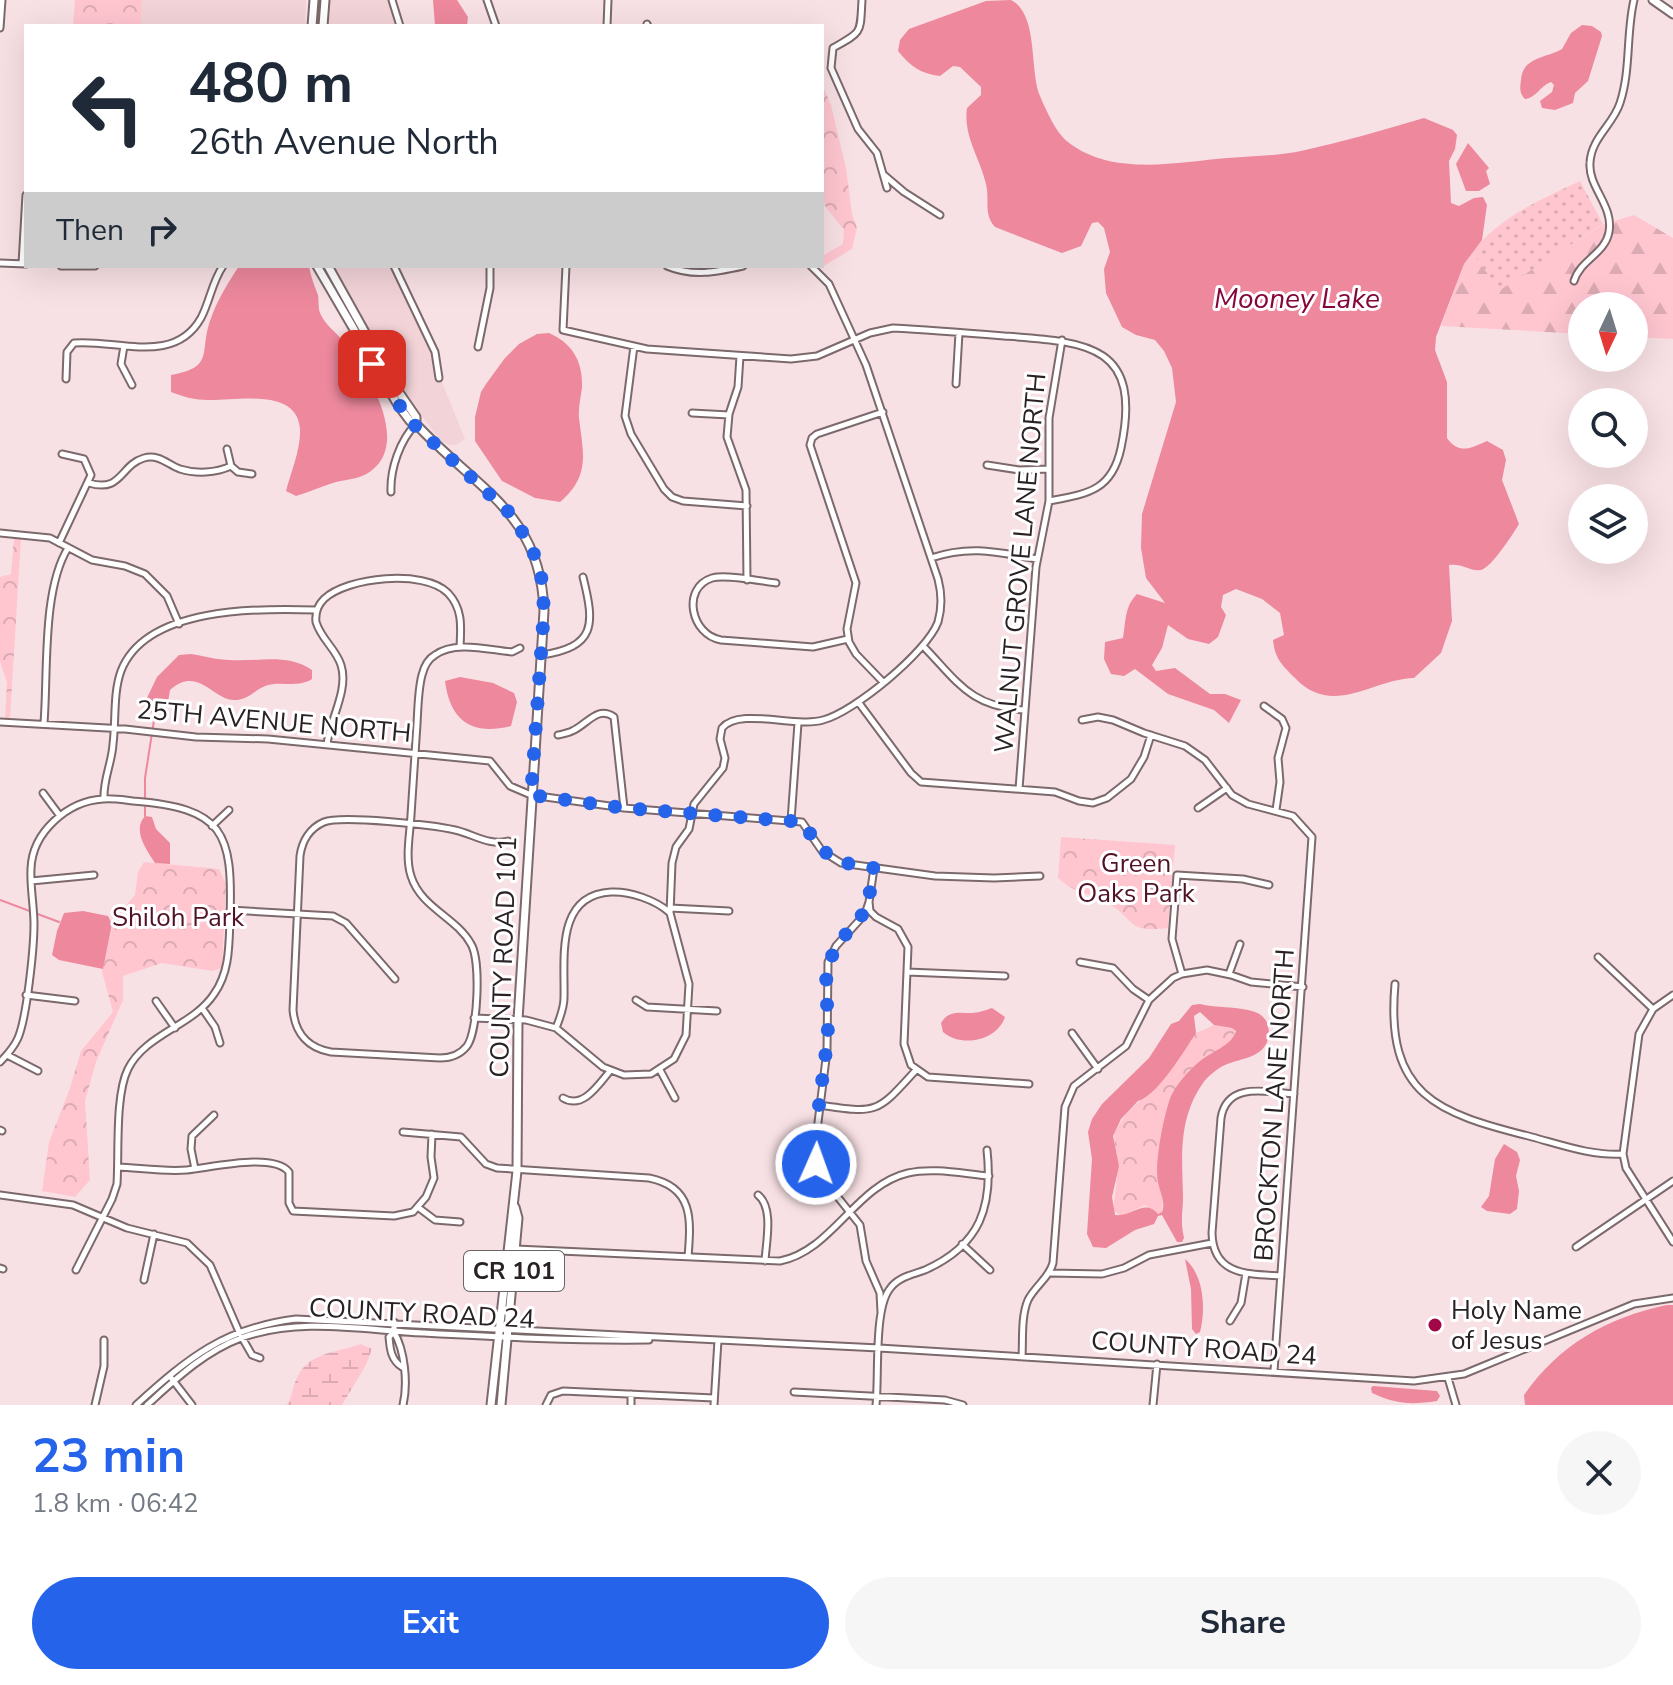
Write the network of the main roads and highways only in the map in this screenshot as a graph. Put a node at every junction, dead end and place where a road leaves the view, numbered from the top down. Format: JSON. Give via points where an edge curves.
{"nodes":[{"id":1,"x":314,"y":0,"type":"edge"},
{"id":2,"x":325,"y":0,"type":"edge"},
{"id":3,"x":1653,"y":0,"type":"edge"},
{"id":4,"x":1673,"y":14,"type":"edge"},
{"id":5,"x":312,"y":24,"type":"edge"},
{"id":6,"x":323,"y":24,"type":"edge"},
{"id":7,"x":318,"y":268,"type":"edge"},
{"id":8,"x":329,"y":268,"type":"edge"},
{"id":9,"x":416,"y":424,"type":"junction"},
{"id":10,"x":514,"y":1204,"type":"junction"},
{"id":11,"x":503,"y":1333,"type":"junction"},
{"id":12,"x":491,"y":1405,"type":"edge"},
{"id":13,"x":501,"y":1405,"type":"edge"}],
"edges":[{"from":1,"to":5,"type":"main road"},
{"from":2,"to":6,"type":"main road"},
{"from":3,"to":4,"type":"main road"},
{"from":7,"to":9,"type":"main road","name":"COUNTY ROAD 101","number":"CR 101","via":[[385,387]]},
{"from":8,"to":9,"type":"main road","name":"COUNTY ROAD 101","number":"CR 101"},
{"from":9,"to":10,"type":"main road","name":"COUNTY ROAD 101","number":"CR 101","via":[[502,505],[528,540],[543,594],[518,1020]]},
{"from":10,"to":11,"type":"main road","name":"COUNTY ROAD 101","number":"CR 101"},
{"from":10,"to":11,"type":"main road","name":"COUNTY ROAD 101","number":"CR 101","via":[[516,1249]]},
{"from":11,"to":12,"type":"main road","name":"COUNTY ROAD 101","number":"CR 101"},
{"from":11,"to":13,"type":"main road","name":"COUNTY ROAD 101","number":"CR 101"}]}
